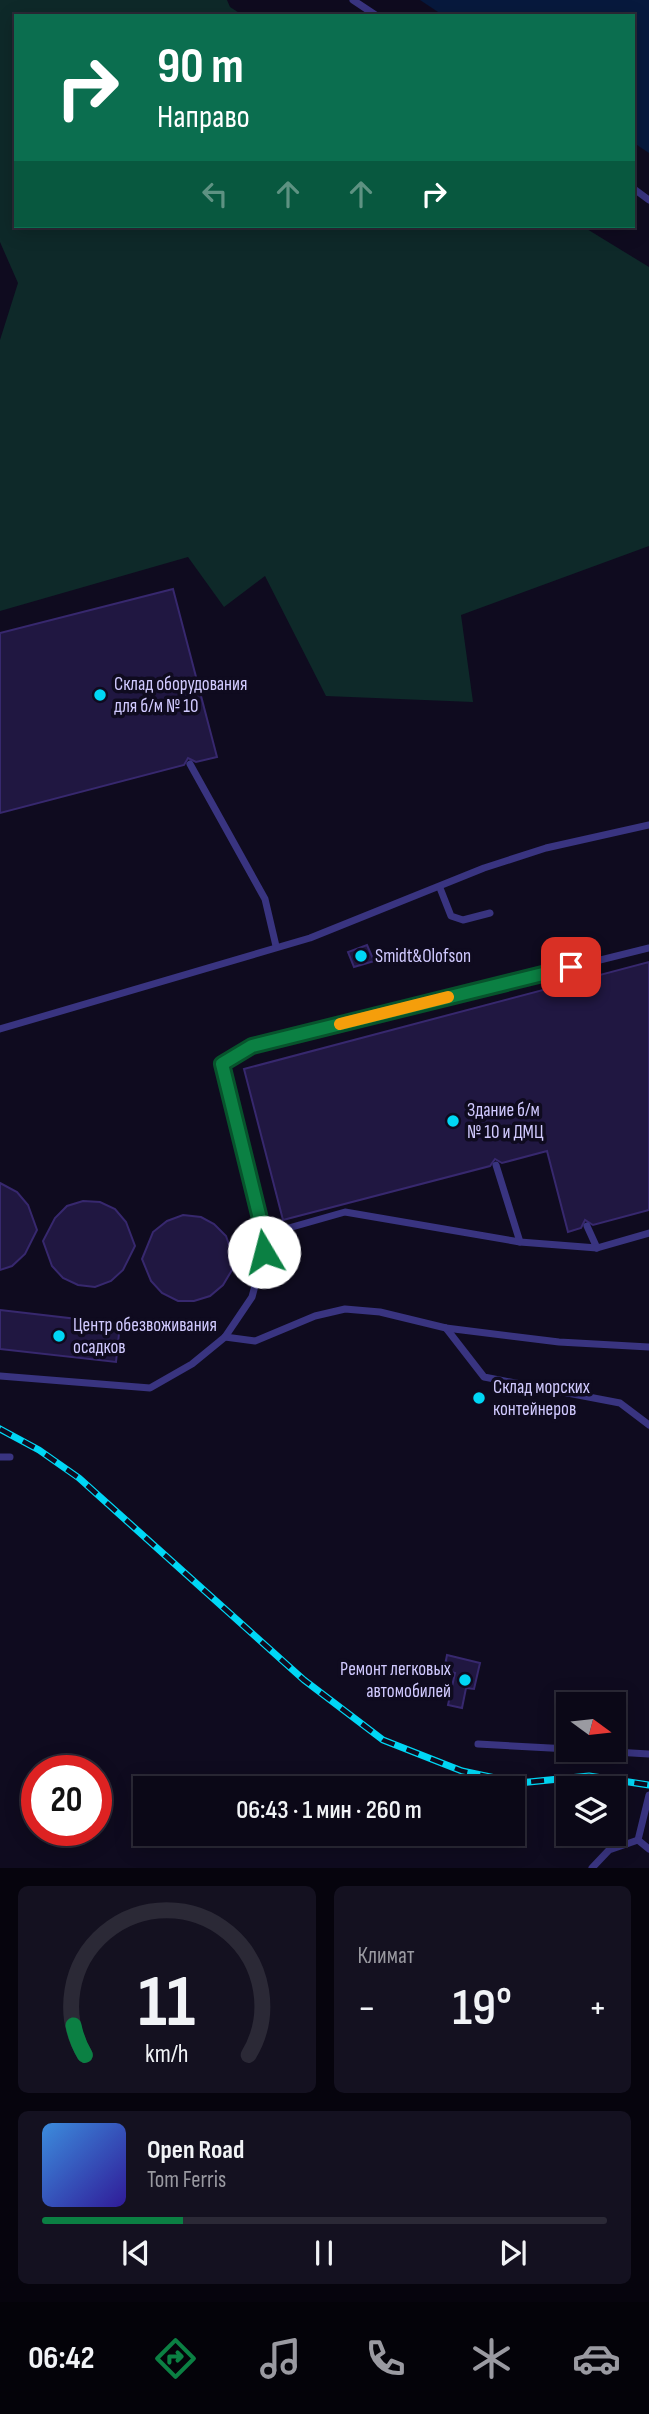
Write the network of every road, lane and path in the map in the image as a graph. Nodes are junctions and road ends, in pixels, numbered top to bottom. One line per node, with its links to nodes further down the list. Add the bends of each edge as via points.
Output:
1 (353, 0): 2 (lane)
2 (374, 14)
3 (190, 764): 7 (lane, via 265,899)
4 (649, 825): 5 (lane, via 546,849 484,868)
5 (440, 888): 6 (lane, via 452,916 463,920); 7 (lane, via 310,938)
6 (490, 913)
7 (276, 946): 9 (lane)
8 (649, 948): 13 (lane, via 252,1046 222,1064)
9 (0, 1029)
10 (496, 1165): 14 (lane)
11 (587, 1227): 15 (lane)
12 (649, 1233): 15 (lane)
13 (264, 1235): 14 (lane, via 345,1212); 17 (lane, via 252,1297)
14 (520, 1242): 15 (lane)
15 (597, 1248)
16 (446, 1328): 17 (lane, via 345,1308 255,1341); 18 (lane); 20 (lane, via 484,1377 620,1403)
17 (225, 1337): 19 (lane, via 192,1364 150,1388)
18 (649, 1347)
19 (0, 1377)
20 (649, 1425)
21 (0, 1457): 22 (lane)
22 (10, 1457)
23 (478, 1744): 24 (lane)
24 (556, 1748)
25 (626, 1753): 26 (lane)
26 (649, 1754)
27 (649, 1795): 28 (lane)
28 (638, 1840): 29 (lane); 30 (lane, via 609,1850)
29 (649, 1849)
30 (592, 1868)

